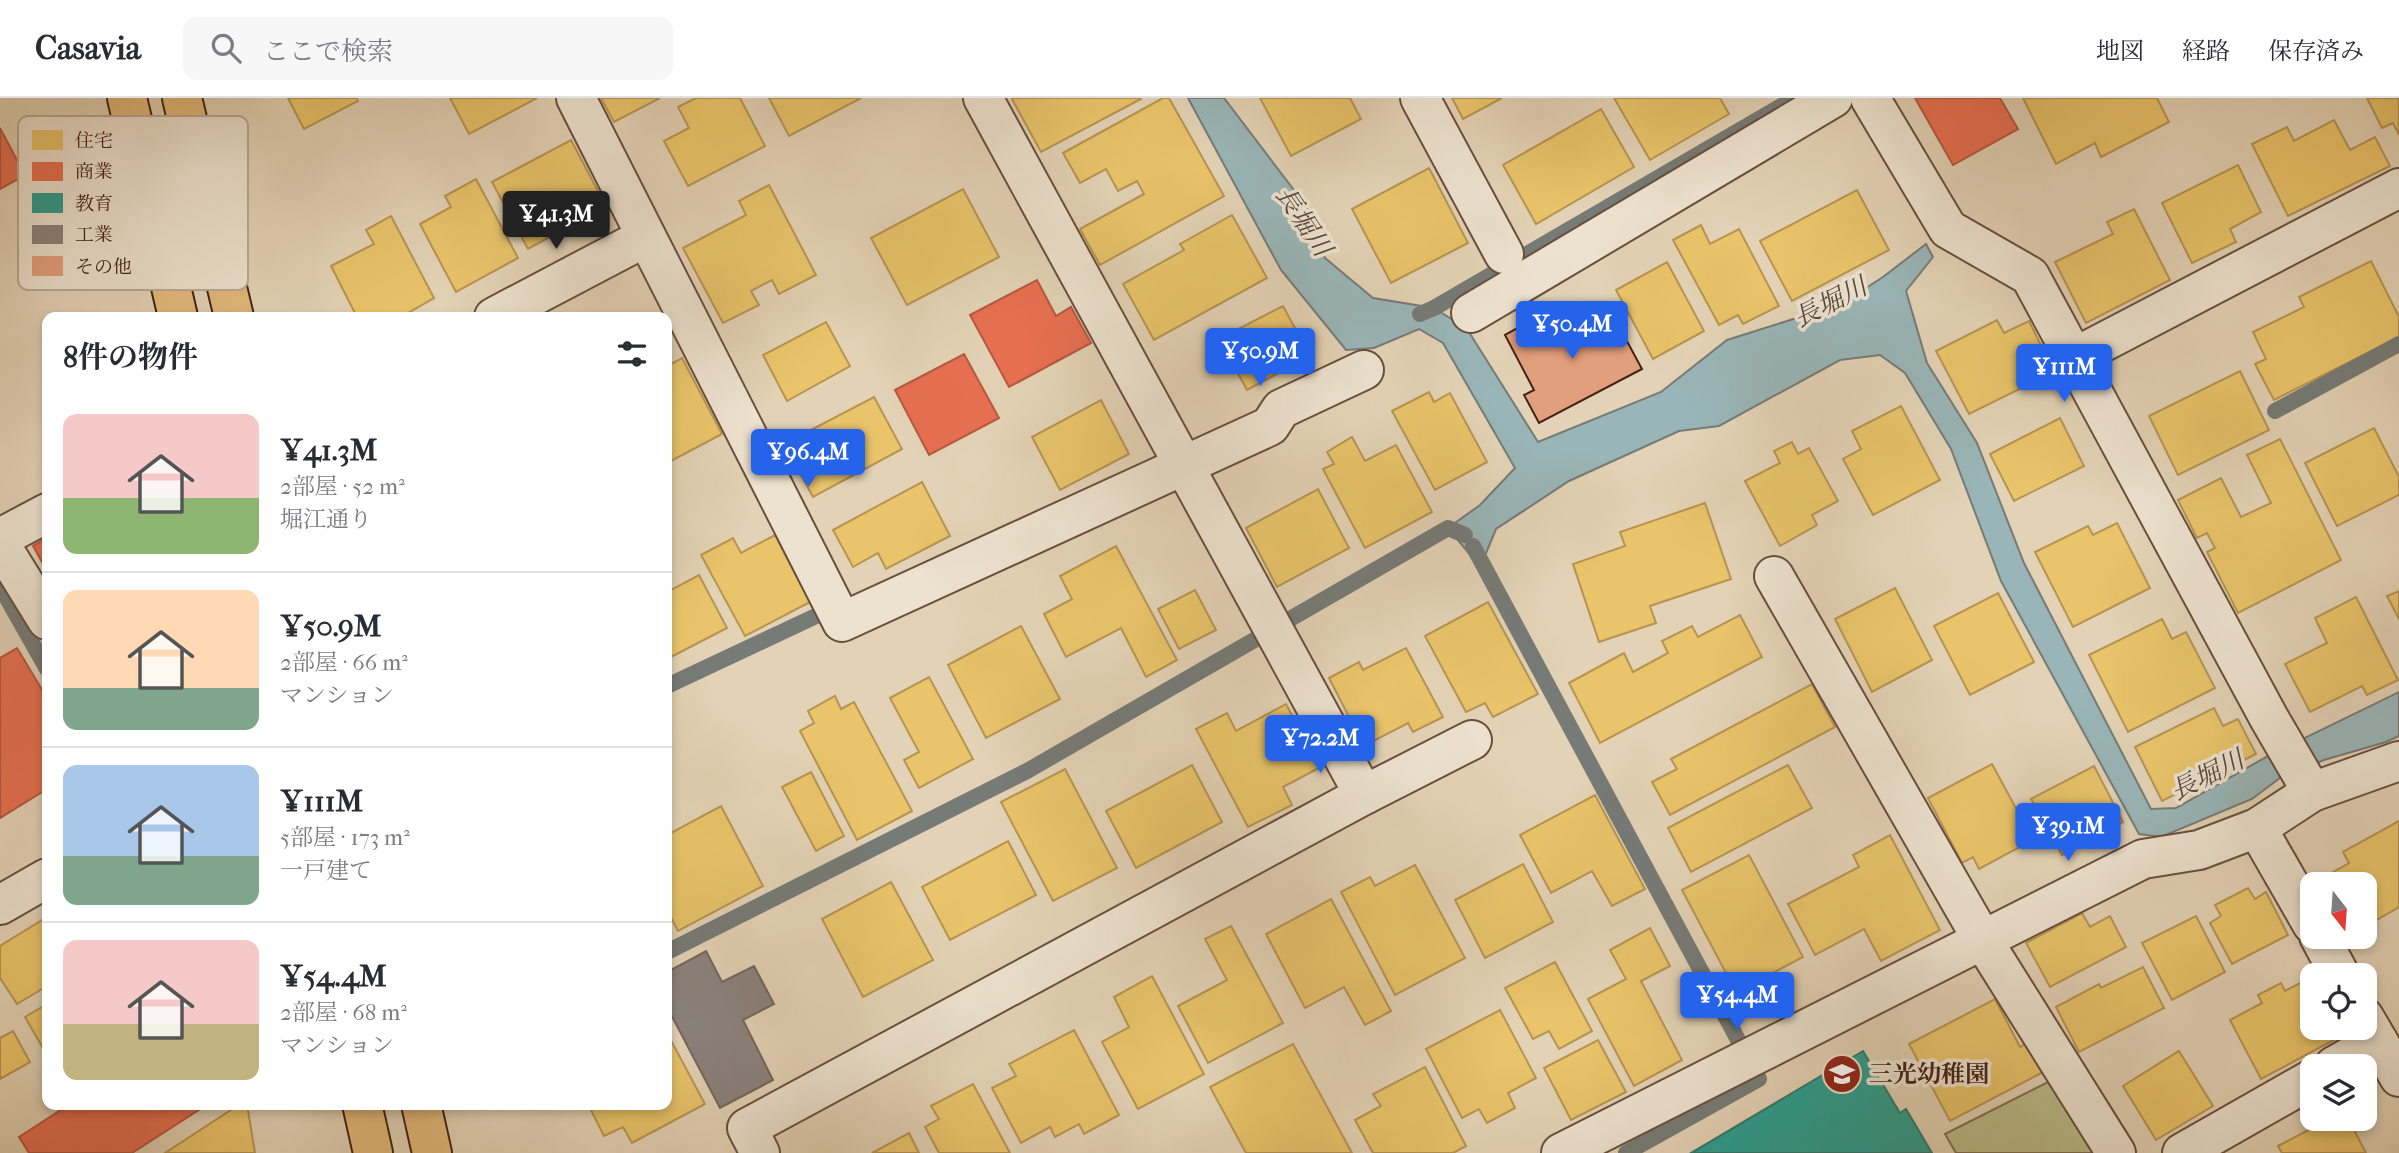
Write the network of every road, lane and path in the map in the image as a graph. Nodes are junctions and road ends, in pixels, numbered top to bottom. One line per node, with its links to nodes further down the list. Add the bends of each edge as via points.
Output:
1 (127, 98): 8 (highway)
2 (182, 98): 9 (highway)
3 (576, 98): 11 (street)
4 (983, 98): 21 (street)
5 (1420, 98): 12 (street)
6 (1833, 98): 18 (street)
7 (1870, 98): 19 (street, via 1948,229 2030,276)
8 (131, 116)
9 (186, 116)
10 (2399, 188): 19 (street)
11 (646, 237): 17 (street); 21 (street, via 842,622)
12 (1504, 254)
13 (172, 290): 15 (highway)
14 (228, 290): 16 (highway)
15 (177, 312)
16 (233, 312)
17 (504, 312)
18 (1471, 313)
19 (2073, 358): 29 (street)
20 (1364, 370): 21 (street, via 1281,409 1270,426)
21 (1185, 465): 30 (street)
22 (42, 516): 23 (street)
23 (0, 538)
24 (0, 544): 26 (street)
25 (1774, 576): 35 (street)
26 (42, 612)
27 (1472, 740): 30 (street)
28 (2399, 761): 29 (street)
29 (2312, 792): 31 (street)
30 (1364, 795): 45 (street, via 747,1128)
31 (2257, 828): 33 (street); 35 (street, via 2199,850 2143,859)
32 (42, 881): 34 (street)
33 (2300, 903)
34 (0, 905)
35 (1982, 939): 46 (street); 47 (street)
36 (2377, 1039): 39 (street)
37 (2360, 1040): 38 (street)
38 (2346, 1054)
39 (2399, 1077)
40 (2300, 1086): 48 (street)
41 (363, 1110): 43 (highway)
42 (422, 1110): 44 (highway)
43 (373, 1153)
44 (432, 1153)
45 (760, 1153)
46 (1561, 1153)
47 (2116, 1153)
48 (2182, 1153)

